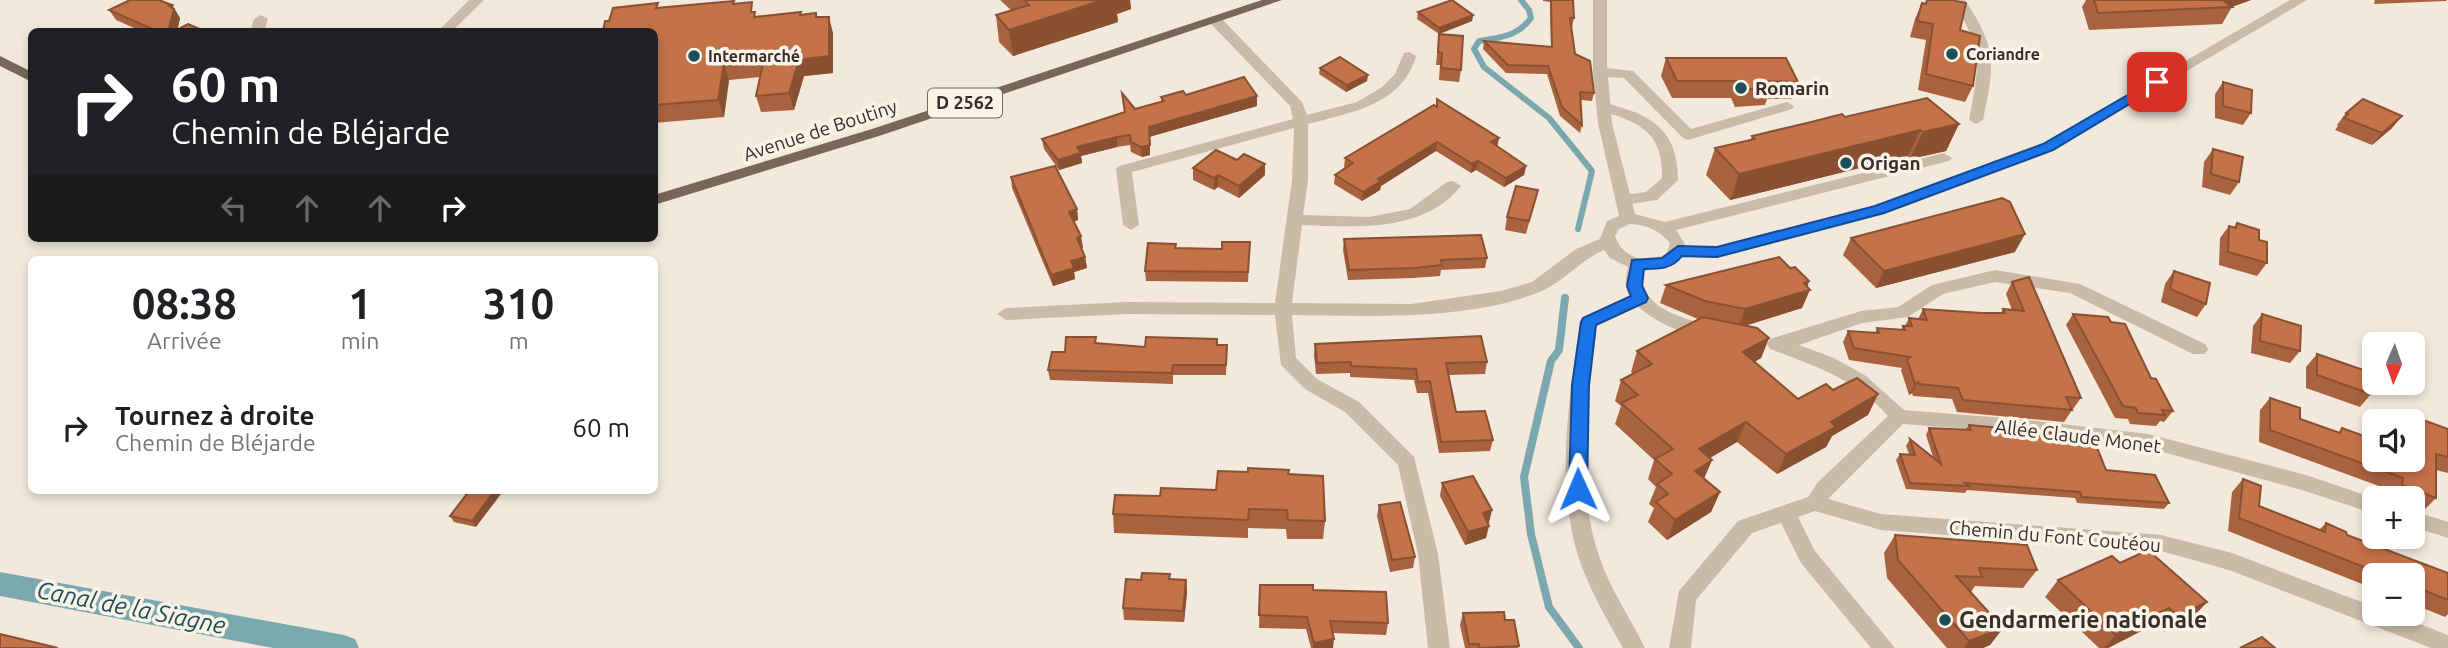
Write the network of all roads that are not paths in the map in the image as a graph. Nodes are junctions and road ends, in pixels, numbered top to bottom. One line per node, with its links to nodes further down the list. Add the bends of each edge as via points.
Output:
1 (477, 0): 7 (street)
2 (1275, 0): 6 (main road, Avenue de Boutiny / D 2562)
3 (1600, 0): 10 (street)
4 (1958, 0): 14 (street, via 1983,40 1987,72)
5 (2300, 0): 25 (street, via 2048,147 1879,210 1717,252)
6 (1215, 20): 15 (street, via 1297,105); 18 (main road, Avenue de Boutiny / D 2562)
7 (447, 28)
8 (1409, 56): 15 (street, via 1405,75 1389,91 1362,105)
9 (0, 60): 11 (main road)
10 (1600, 72): 12 (street, via 1628,74 1688,135); 13 (street)
11 (28, 76)
12 (1787, 106)
13 (1604, 107): 19 (street); 19 (street, via 1644,119 1663,140 1672,160 1670,180 1651,196)
14 (1976, 120)
15 (1300, 122): 21 (street); 22 (street, via 1124,169)
16 (1944, 158): 23 (street)
17 (1453, 186): 21 (street, via 1415,213 1369,222)
18 (658, 200)
19 (1623, 200): 20 (street)
20 (1628, 219): 23 (street); 24 (street, via 1613,225)
21 (1296, 220): 28 (street)
22 (1131, 225)
23 (1665, 227): 25 (street, via 1678,243)
24 (1608, 242): 26 (street, via 1618,255); 28 (street, via 1582,253 1538,286 1502,298 1411,310)
25 (1678, 251): 26 (street, via 1671,261)
26 (1637, 264): 27 (street, via 1634,286)
27 (1640, 298): 30 (street, via 1684,327); 40 (street, via 1589,322 1580,385 1577,470 1581,527 1605,598)
28 (1283, 307): 29 (street); 39 (street, via 1287,360 1311,384 1352,407 1407,462 1428,554)
29 (1006, 314)
30 (1724, 334)
31 (2199, 349): 32 (street, via 2074,288 1995,276 1938,289 1902,313 1861,317 1771,343 1858,379 1885,399)
32 (1899, 417): 33 (street, Allée Claude Monet, via 2148,441); 34 (street)
33 (2362, 502)
34 (1815, 503): 35 (street); 38 (street, Chemin du Font Coutéou, via 1881,522 2161,543 2232,562)
35 (1787, 514): 41 (street, via 1745,527 1686,597); 42 (street, via 1808,557)
36 (2425, 523): 37 (street)
37 (2448, 530)
38 (2448, 645)
39 (1439, 648)
40 (1634, 648)
41 (1680, 648)
42 (1884, 648)

